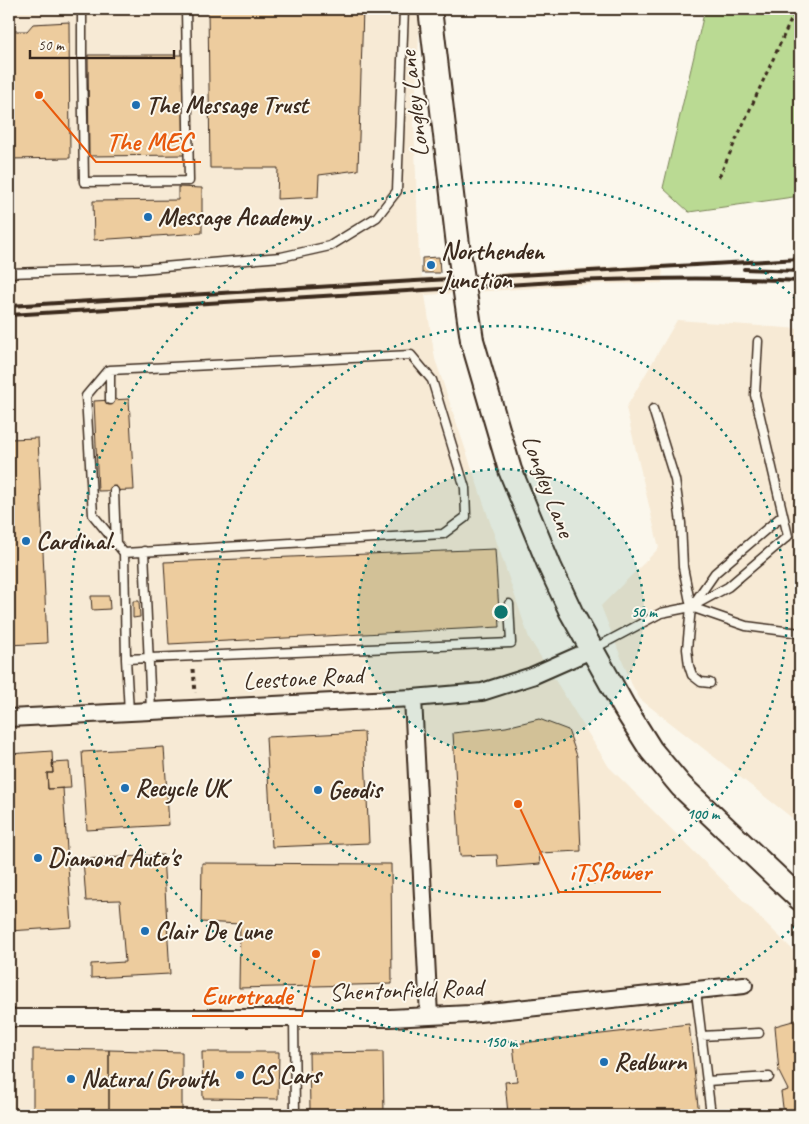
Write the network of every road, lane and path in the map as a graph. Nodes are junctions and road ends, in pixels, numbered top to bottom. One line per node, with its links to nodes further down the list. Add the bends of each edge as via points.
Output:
1 (82, 9): 2 (lane, via 84,182 189,181)
2 (186, 9)
3 (404, 9): 7 (lane, via 397,191 377,217 330,246 281,257 140,269)
4 (430, 9): 20 (main road, Longley Lane, bridge, via 472,340 510,470 550,567)
5 (796, 9): 6 (path)
6 (720, 177)
7 (9, 273)
8 (758, 341): 13 (lane, via 756,395)
9 (110, 370): 10 (lane); 14 (lane, via 86,396 93,515); 15 (lane, via 411,355 432,380 465,488 466,517 443,534)
10 (110, 400)
11 (653, 409): 18 (lane, via 675,480)
12 (114, 490): 14 (lane)
13 (783, 515): 18 (lane, via 715,573); 18 (lane, via 788,536 728,587)
14 (116, 544): 16 (lane)
15 (144, 551): 16 (lane); 22 (lane)
16 (124, 553): 23 (lane)
17 (509, 604): 21 (lane, via 511,643)
18 (691, 607): 19 (lane, via 746,626); 20 (lane, via 661,613); 24 (lane, via 687,649 689,666 692,675 701,682)
19 (800, 633)
20 (591, 650): 25 (street, Leestone Road, via 532,676 482,692); 30 (main road, Longley Lane, via 651,750 675,779)
21 (193, 656): 22 (lane); 26 (path)
22 (148, 658): 23 (lane); 27 (lane)
23 (126, 659): 28 (lane)
24 (710, 683)
25 (413, 698): 26 (street, Leestone Road); 33 (street)
26 (195, 708): 27 (street, Leestone Road)
27 (151, 711): 28 (street, Leestone Road)
28 (129, 712): 29 (street, Leestone Road)
29 (9, 718)
30 (800, 899)
31 (744, 986): 32 (street, Shentonfield Road)
32 (696, 991): 33 (street, Shentonfield Road); 37 (lane)
33 (429, 1016): 35 (street, Shentonfield Road)
34 (9, 1018): 35 (street, Shentonfield Road)
35 (294, 1019): 40 (lane)
36 (759, 1033): 37 (lane)
37 (701, 1036): 39 (lane)
38 (769, 1077): 39 (lane)
39 (706, 1081): 41 (lane)
40 (295, 1115)
41 (711, 1115)

